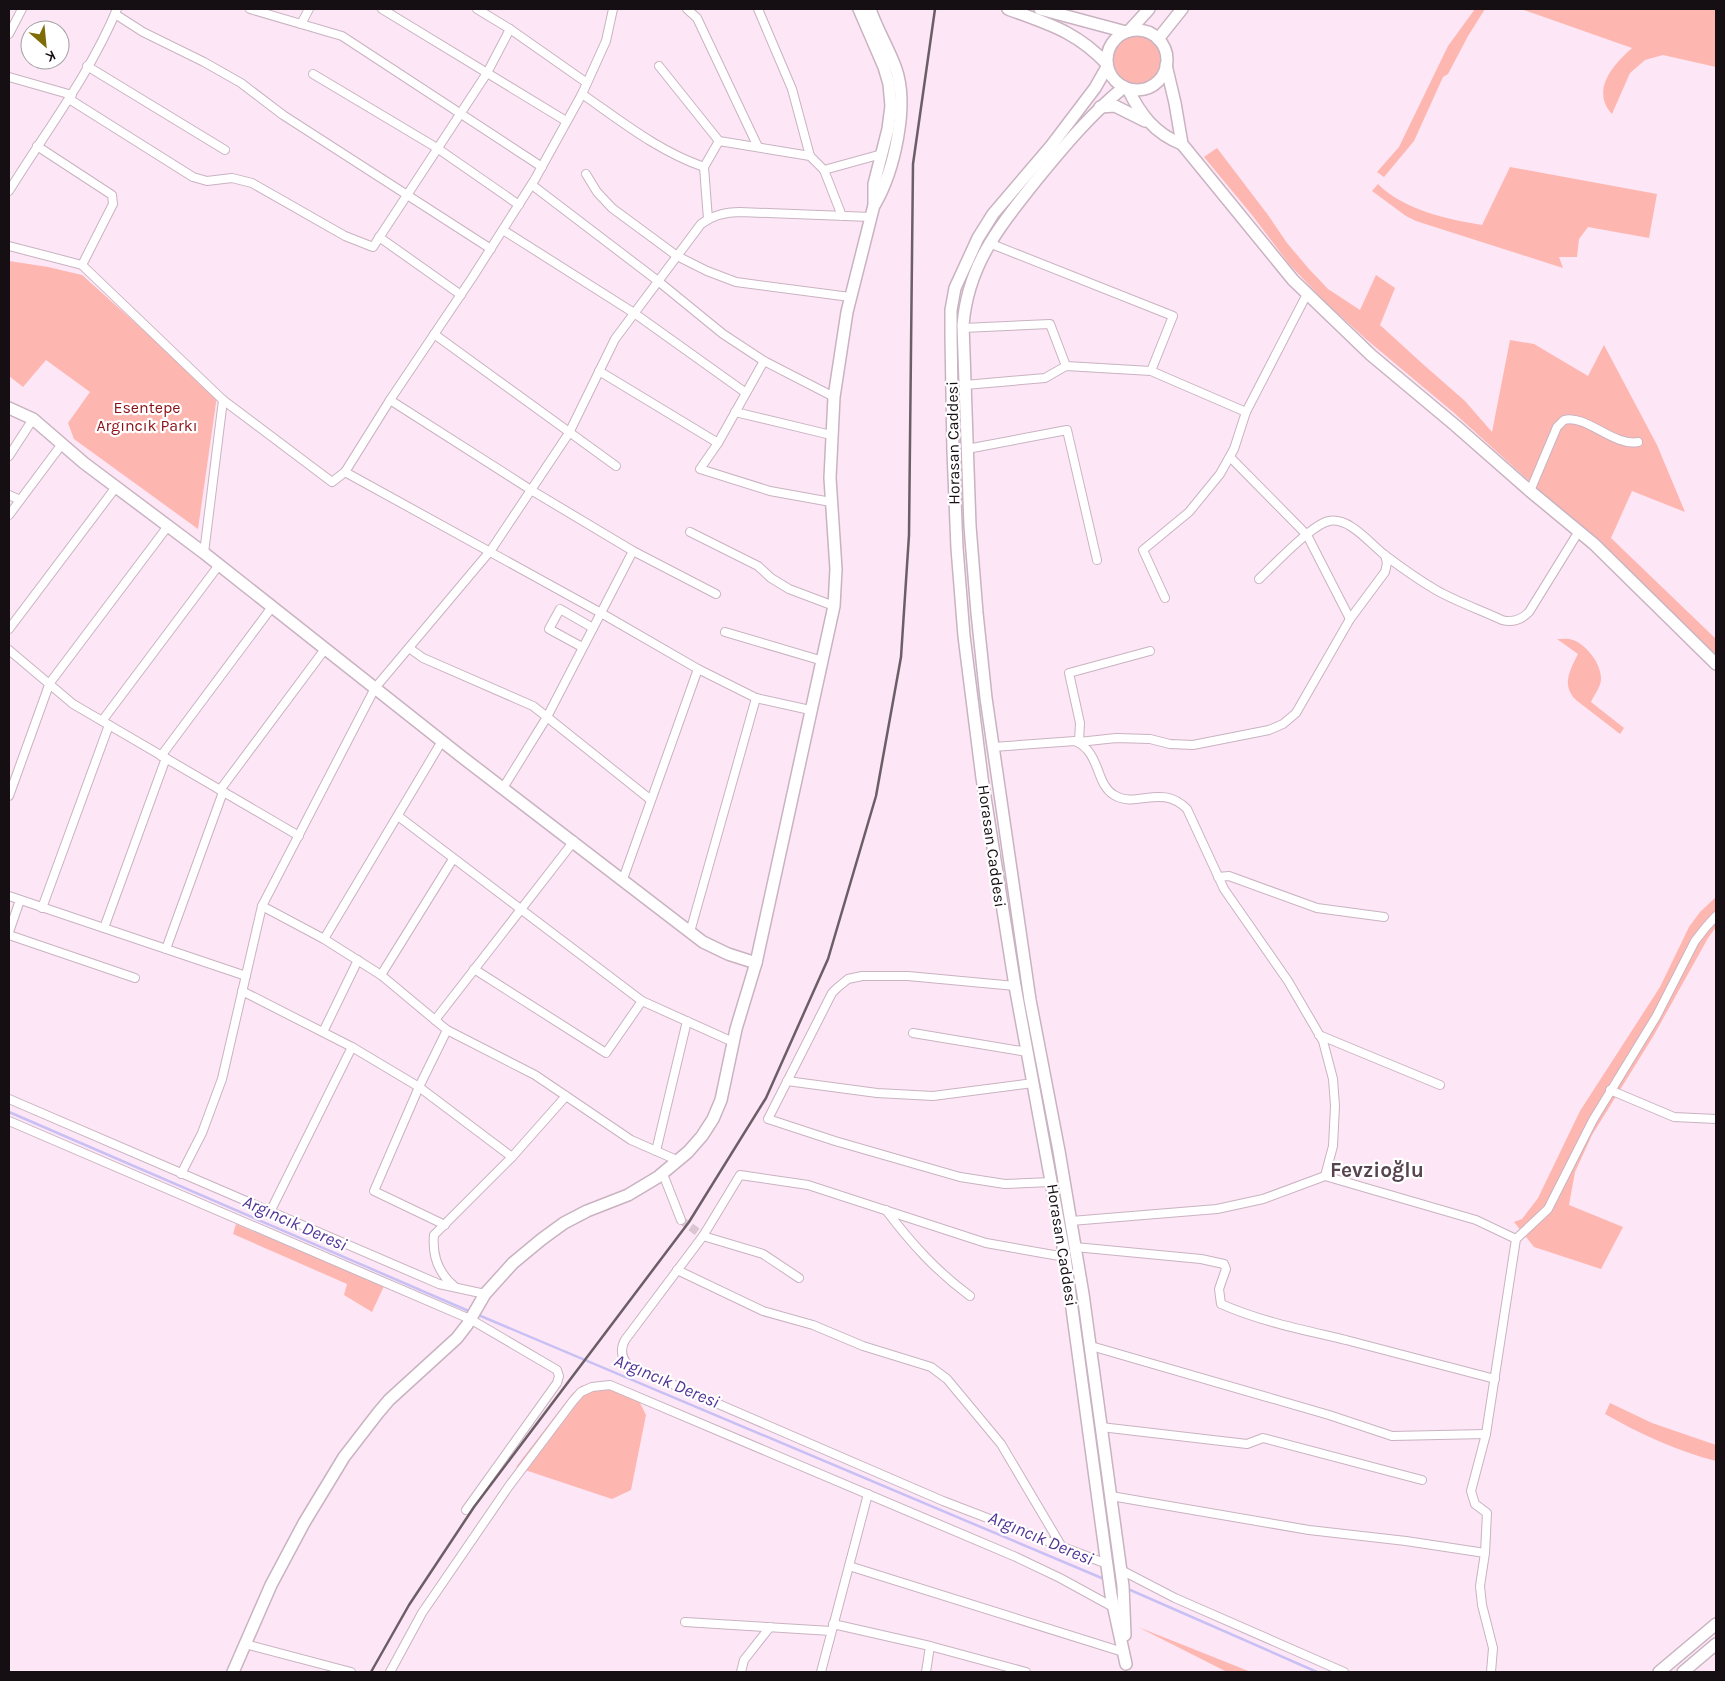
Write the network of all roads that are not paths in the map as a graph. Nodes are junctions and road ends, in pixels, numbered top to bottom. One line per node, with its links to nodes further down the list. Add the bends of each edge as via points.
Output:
1 (22, 9): 20 (street)
2 (250, 9): 17 (street)
3 (309, 9): 17 (street)
4 (382, 9): 26 (street)
5 (477, 9): 18 (street)
6 (604, 9): 16 (street)
7 (687, 9): 40 (street, via 697,18)
8 (758, 9): 44 (street, via 792,89)
9 (859, 9): 43 (street, via 890,90 890,114)
10 (870, 9): 53 (street, via 896,69 902,100 899,131 884,189)
11 (1008, 9): 25 (street, via 1072,34)
12 (1040, 9): 19 (street)
13 (1149, 9): 19 (street)
14 (1182, 9): 21 (street)
15 (116, 11): 23 (street); 51 (street, via 142,32 235,80 283,115)
16 (613, 11): 29 (street, via 606,41)
17 (300, 24): 34 (street, via 342,36)
18 (510, 29): 26 (street); 29 (street)
19 (1128, 32): 21 (street, via 1145,31); 25 (street, via 1112,43)
20 (9, 34)
21 (1158, 39): 22 (street, via 1166,53)
22 (1166, 65): 30 (street, via 1152,86 1141,90); 38 (street)
23 (87, 66): 32 (street); 42 (street)
24 (659, 66): 37 (street)
25 (1107, 66): 30 (street, via 1113,78); 167 (street, Horasan Caddesi, via 1095,88 986,226 958,282 951,310 953,461 960,597 986,812)
26 (487, 72): 34 (street); 35 (street)
27 (313, 74): 41 (street)
28 (9, 77): 32 (street)
29 (586, 83): 31 (street)
30 (1126, 88): 33 (street, Horasan Caddesi); 36 (street)
31 (582, 94): 35 (street); 46 (street, via 659,147)
32 (70, 97): 39 (street); 58 (street, via 193,177 243,180 345,236 373,247)
33 (1100, 106): 36 (street, via 1115,106); 59 (street, Horasan Caddesi, via 1018,202)
34 (460, 113): 41 (street); 45 (street)
35 (566, 122): 45 (street)
36 (1148, 123): 38 (street, via 1160,134)
37 (719, 141): 40 (street); 46 (street)
38 (1182, 144): 65 (street)
39 (37, 146): 50 (street); 63 (street, via 112,195 113,204)
40 (758, 147): 44 (street)
41 (437, 148): 51 (street); 52 (street)
42 (225, 150)
43 (882, 154): 47 (street); 53 (street, via 874,184)
44 (810, 156): 47 (street)
45 (542, 167): 49 (street)
46 (704, 168): 56 (street)
47 (824, 170): 54 (street)
48 (586, 174): 62 (street, via 612,208)
49 (532, 185): 52 (street); 64 (street)
50 (9, 191)
51 (408, 194): 58 (street); 61 (street)
52 (518, 205): 57 (street)
53 (874, 205): 55 (street)
54 (842, 216): 55 (street); 56 (street, via 732,212)
55 (871, 217): 67 (street)
56 (708, 219): 62 (street)
57 (503, 230): 61 (street); 68 (street)
58 (379, 237): 66 (street)
59 (989, 243): 69 (street, Horasan Caddesi, via 969,288); 74 (street, via 1173,316)
60 (9, 246): 63 (street)
61 (491, 249): 66 (street)
62 (677, 256): 64 (street); 67 (street, via 736,282)
63 (82, 265): 78 (street)
64 (658, 282): 68 (street); 71 (street, via 723,334)
65 (1307, 294): 82 (street); 96 (street, via 1371,355)
66 (461, 295): 70 (street)
67 (850, 297): 77 (street)
68 (634, 313): 73 (street, via 615,339); 76 (street)
69 (964, 328): 72 (street, via 1050,324); 75 (street, Horasan Caddesi)
70 (434, 334): 79 (street); 84 (street)
71 (764, 361): 76 (street); 77 (street)
72 (1066, 366): 74 (street); 75 (street, via 1045,378)
73 (599, 371): 84 (street); 88 (street)
74 (1151, 371): 82 (street)
75 (965, 384): 89 (street, Horasan Caddesi)
76 (746, 393): 81 (street)
77 (834, 396): 85 (street)
78 (223, 400): 93 (street, via 332,482); 107 (street)
79 (390, 400): 93 (street); 95 (street)
80 (9, 408): 83 (street)
81 (735, 412): 85 (street); 88 (street)
82 (1246, 412): 91 (street)
83 (33, 419): 87 (street); 90 (street)
84 (569, 433): 92 (street); 95 (street)
85 (831, 436): 99 (street)
86 (1638, 442): 96 (street, via 1623,442 1575,419 1564,420 1557,427)
87 (62, 444): 94 (street); 98 (street)
88 (718, 444): 99 (street, via 700,469 770,491)
89 (967, 449): 109 (street, via 1067,430); 137 (street, Horasan Caddesi, via 977,613)
90 (9, 456)
91 (1230, 457): 104 (street); 113 (street, via 1189,512 1144,550)
92 (616, 466)
93 (345, 472): 106 (street)
94 (116, 487): 101 (street); 119 (street)
95 (531, 490): 105 (street); 106 (street)
96 (1530, 491): 102 (street)
97 (9, 495): 98 (street)
98 (20, 500): 100 (street)
99 (831, 502): 114 (street, via 836,569)
100 (9, 515)
101 (168, 526): 107 (street); 129 (street)
102 (1579, 531): 108 (street, via 1529,612 1514,621 1502,620 1437,590); 127 (street)
103 (690, 532): 114 (street, via 758,566 789,589)
104 (1307, 535): 108 (street, via 1325,522 1340,521); 111 (street); 117 (street)
105 (633, 551): 112 (street); 116 (street)
106 (490, 552): 116 (street); 122 (street)
107 (204, 554): 110 (street)
108 (1385, 555): 117 (street, via 1385,572)
109 (1097, 560)
110 (219, 566): 115 (street); 134 (street)
111 (1259, 579)
112 (716, 594)
113 (1165, 598)
114 (834, 606): 126 (street)
115 (272, 607): 123 (street); 138 (street)
116 (601, 613): 118 (street); 128 (street)
117 (1350, 619): 136 (street, via 1296,713 1276,728 1193,745 1116,738)
118 (593, 628): 121 (street); 121 (street, via 560,609 549,629)
119 (9, 629)
120 (725, 632): 126 (street)
121 (582, 647): 133 (street)
122 (409, 648): 130 (street); 133 (street, via 423,658 533,706)
123 (325, 649): 130 (street); 140 (street)
124 (9, 650): 129 (street)
125 (1150, 651): 136 (street, via 1069,673 1080,723)
126 (823, 660): 132 (street)
127 (1716, 664)
128 (698, 669): 131 (street); 142 (street)
129 (49, 684): 134 (street, via 72,704); 141 (street)
130 (375, 688): 135 (street); 144 (street)
131 (756, 698): 132 (street); 157 (street)
132 (810, 710): 162 (street)
133 (546, 717): 139 (street); 142 (street)
134 (106, 723): 138 (street); 152 (street)
135 (442, 741): 139 (street); 143 (street)
136 (1079, 742): 137 (street); 147 (street, via 1091,754 1107,789 1116,796 1125,799 1166,796 1182,804 1190,814)
137 (993, 747): 198 (street, Horasan Caddesi, via 1030,1000)
138 (164, 757): 140 (street); 156 (street)
139 (503, 788): 145 (street)
140 (222, 791): 144 (street); 160 (street)
141 (9, 796)
142 (651, 800): 148 (street)
143 (398, 816): 146 (street); 159 (street)
144 (299, 836): 151 (street)
145 (574, 841): 148 (street); 153 (street)
146 (453, 858): 153 (street); 164 (street)
147 (1218, 878): 155 (street, via 1229,876 1317,908); 175 (street, via 1288,981)
148 (623, 879): 157 (street)
149 (9, 896): 150 (street)
150 (20, 900): 152 (street); 158 (street)
151 (262, 906): 159 (street); 165 (street)
152 (42, 908): 156 (street)
153 (520, 910): 163 (street); 169 (street)
154 (1716, 916): 183 (street, via 1695,941 1656,1017)
155 (1384, 917)
156 (104, 928): 160 (street)
157 (690, 932): 162 (street, via 703,942)
158 (9, 933): 166 (street)
159 (324, 938): 161 (street)
160 (166, 949): 165 (street)
161 (358, 960): 164 (street); 173 (street)
162 (756, 963): 176 (street)
163 (474, 969): 169 (street, via 606,1053); 170 (street)
164 (381, 975): 170 (street)
165 (246, 976): 168 (street)
166 (135, 978)
167 (1015, 986): 178 (street, Horasan Caddesi); 179 (street, via 908,976 848,979 832,993)
168 (242, 991): 173 (street); 191 (street, via 216,1097)
169 (642, 1001): 171 (street)
170 (435, 1020): 172 (street)
171 (687, 1021): 176 (street); 188 (street)
172 (447, 1030): 182 (street); 184 (street, via 535,1075)
173 (323, 1032): 177 (street)
174 (913, 1034): 178 (street)
175 (1319, 1035): 181 (street); 193 (street, via 1330,1066 1335,1106 1333,1146)
176 (733, 1042): 190 (street, via 718,1110 702,1136)
177 (352, 1047): 182 (street); 196 (street)
178 (1027, 1052): 180 (street, Horasan Caddesi)
179 (788, 1081): 180 (street, via 877,1093 933,1096); 194 (street, via 768,1119 960,1177 1005,1184)
180 (1033, 1083): 194 (street, Horasan Caddesi)
181 (1440, 1085)
182 (419, 1087): 189 (street); 199 (street, via 374,1191)
183 (1610, 1090): 186 (street, via 1674,1117); 201 (street, via 1548,1209)
184 (566, 1096): 188 (street, via 631,1140); 189 (street)
185 (9, 1099): 191 (street)
186 (1716, 1119)
187 (9, 1121): 209 (street)
188 (656, 1151): 190 (street)
189 (512, 1157): 199 (street)
190 (678, 1161): 192 (street)
191 (181, 1174): 196 (street)
192 (662, 1174): 197 (street); 208 (street, via 628,1195 582,1214 552,1231 513,1263)
193 (1325, 1176): 198 (street, via 1263,1198 1218,1209); 201 (street, via 1472,1219)
194 (1052, 1182): 203 (street, Horasan Caddesi)
195 (886, 1210): 200 (street, via 808,1185 740,1175); 203 (street, via 986,1243); 207 (street, via 912,1244 946,1278)
196 (270, 1212): 206 (street, via 439,1284)
197 (680, 1220)
198 (1071, 1221): 202 (street, Horasan Caddesi)
199 (445, 1224): 206 (street, via 434,1235 435,1256 445,1277)
200 (703, 1236): 204 (street); 205 (street, via 762,1254)
201 (1516, 1239): 211 (street)
202 (1075, 1246): 210 (street, Horasan Caddesi); 211 (street, via 1224,1264 1226,1269 1219,1289 1221,1304 1229,1308 1290,1328)
203 (1065, 1257): 220 (street, Horasan Caddesi)
204 (677, 1270): 218 (street, via 763,1311 813,1325 938,1371 1001,1444); 218 (street, via 623,1344 622,1355 628,1365 943,1502)
205 (799, 1278)
206 (457, 1288): 208 (street)
207 (970, 1296)
208 (482, 1298): 209 (street)
209 (471, 1318): 217 (street, via 552,1366 559,1376); 228 (street, via 457,1338 390,1400 354,1442 287,1554)
210 (1090, 1346): 212 (street, Horasan Caddesi); 213 (street, via 1392,1436)
211 (1495, 1379): 213 (street)
212 (1101, 1428): 214 (street, via 1247,1444 1263,1438); 216 (street, Horasan Caddesi)
213 (1486, 1434): 219 (street, via 1471,1492 1475,1504 1487,1513)
214 (1422, 1480)
215 (868, 1494): 221 (street); 223 (street, via 1038,1567); 235 (street, via 610,1385 592,1386 573,1401 509,1486 422,1613)
216 (1111, 1496): 219 (street, via 1309,1530); 222 (street, Horasan Caddesi)
217 (466, 1510)
218 (1062, 1547): 220 (street)
219 (1484, 1553): 241 (street, via 1480,1595 1493,1648)
220 (1107, 1564): 223 (street, Horasan Caddesi)
221 (849, 1566): 227 (street); 231 (street)
222 (1121, 1570): 232 (street, Horasan Caddesi); 240 (street, via 1175,1598)
223 (1113, 1607): 231 (street, Horasan Caddesi)
224 (685, 1622): 226 (street)
225 (1716, 1624): 242 (street)
226 (770, 1627): 227 (street); 236 (street, via 744,1660)
227 (832, 1628): 230 (street); 237 (street)
228 (245, 1644): 233 (street); 234 (street)
229 (1716, 1644): 243 (street)
230 (930, 1646): 238 (street); 239 (street)
231 (1123, 1652): 232 (street, Horasan Caddesi)
232 (1126, 1668)
233 (233, 1672)
234 (351, 1672)
235 (390, 1672)
236 (741, 1672)
237 (821, 1672)
238 (926, 1672)
239 (1026, 1672)
240 (1344, 1672)
241 (1491, 1672)
242 (1659, 1672)
243 (1683, 1672)

